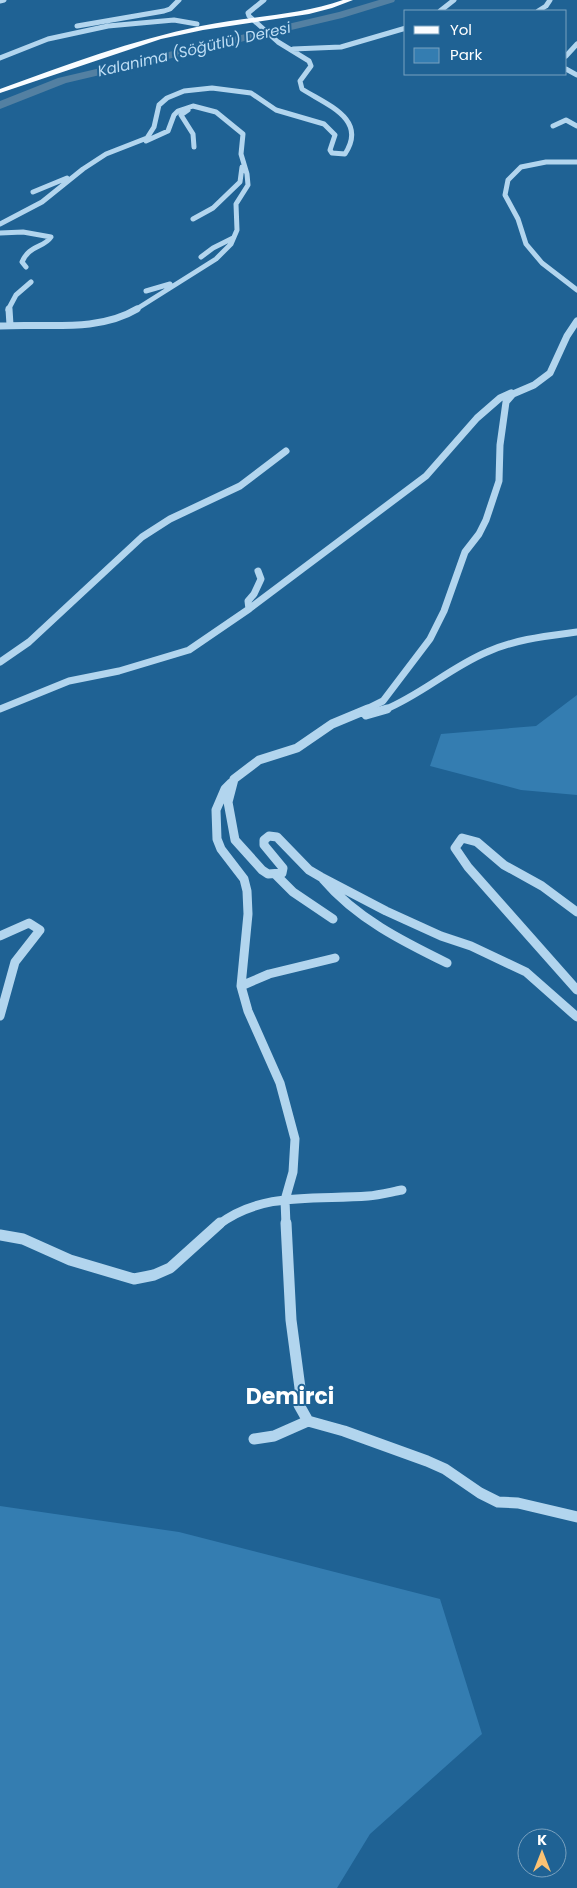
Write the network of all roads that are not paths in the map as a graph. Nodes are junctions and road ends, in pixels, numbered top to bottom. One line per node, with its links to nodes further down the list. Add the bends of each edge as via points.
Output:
1 (4, 0): 8 (street)
2 (179, 0): 14 (street, via 164,11 91,22)
3 (264, 0): 11 (street, via 248,14)
4 (330, 0): 11 (main road)
5 (350, 0): 11 (main road)
6 (454, 0): 9 (street)
7 (550, 0): 10 (street)
8 (0, 2)
9 (441, 10)
10 (540, 10)
11 (253, 20): 12 (main road); 16 (street, via 278,42); 20 (main road, via 182,32)
12 (197, 24): 14 (street, via 174,20 108,26); 19 (main road, via 155,34)
13 (404, 29): 16 (street, via 341,47)
14 (48, 39): 18 (street)
15 (577, 44): 17 (street)
16 (293, 49): 24 (street, via 311,66 300,81 302,89 343,115 352,129 352,139 345,154 332,153 335,135 322,124 276,110 249,92 203,88 173,93 164,100 157,110 151,134)
17 (567, 55)
18 (0, 58)
19 (0, 86)
20 (0, 90)
21 (201, 107): 24 (street, via 178,110 168,131); 25 (street, via 181,114 193,134); 26 (street, via 216,112 243,134)
22 (553, 126): 23 (street, via 566,120)
23 (577, 126)
24 (136, 144): 28 (street, via 108,152)
25 (194, 147)
26 (242, 160): 30 (street, via 240,182 213,208); 33 (street, via 249,183 235,206 238,226)
27 (577, 162): 38 (street, via 546,162 520,167 508,180 506,200 518,219 526,244 542,263)
28 (72, 176): 29 (street); 31 (street, via 31,209)
29 (33, 192)
30 (193, 219)
31 (0, 224)
32 (0, 233): 35 (street, via 23,232 51,237 48,242 28,252 22,262)
33 (235, 236): 34 (street); 37 (street, via 207,267)
34 (202, 257)
35 (26, 267)
36 (31, 282): 41 (street, via 14,296 9,308)
37 (175, 283): 39 (street); 41 (street, via 119,318 88,324)
38 (577, 290)
39 (146, 291)
40 (577, 321): 43 (street, via 550,373 534,386)
41 (10, 325): 42 (street)
42 (0, 326)
43 (517, 392): 46 (street, via 499,400 472,422 426,476); 50 (street, via 506,402 499,481 486,520 465,552 444,612 430,639 383,701)
44 (286, 451): 48 (street, via 240,486 170,519 142,537 29,642)
45 (258, 571): 46 (street, via 261,579 248,601)
46 (249, 609): 49 (street, via 189,650 118,671 69,681)
47 (577, 632): 50 (street, via 533,637 496,647 395,706)
48 (0, 662)
49 (0, 709)
50 (344, 719): 51 (street, via 326,726 297,748 259,760)
51 (234, 779): 52 (street, via 228,802 235,840 262,870); 59 (street, via 225,789 216,810 217,839 244,879 247,890)
52 (275, 874): 53 (street, via 282,873 283,868 264,845 264,840 270,836 277,837 309,870); 55 (street, via 293,892)
53 (321, 877): 58 (street, via 333,891 370,920); 62 (street, via 386,911 526,972)
54 (577, 912): 60 (street, via 542,886 504,865 477,842 462,838 455,848 468,868)
55 (334, 919)
56 (0, 936): 61 (street, via 29,923 40,930 15,962)
57 (335, 958): 59 (street, via 269,974)
58 (447, 963)
59 (241, 986): 64 (street, via 248,1011 280,1083 292,1124 295,1139 293,1172)
60 (577, 990)
61 (0, 1016)
62 (577, 1017)
63 (402, 1190): 64 (street, via 368,1196)
64 (285, 1200): 65 (street, via 250,1206 220,1223 170,1268 134,1279 70,1260 23,1239); 66 (street, via 299,1405)
65 (0, 1235)
66 (308, 1421): 67 (street, via 274,1436); 68 (street, via 427,1461 498,1502 518,1503)
67 (254, 1439)
68 (577, 1516)

